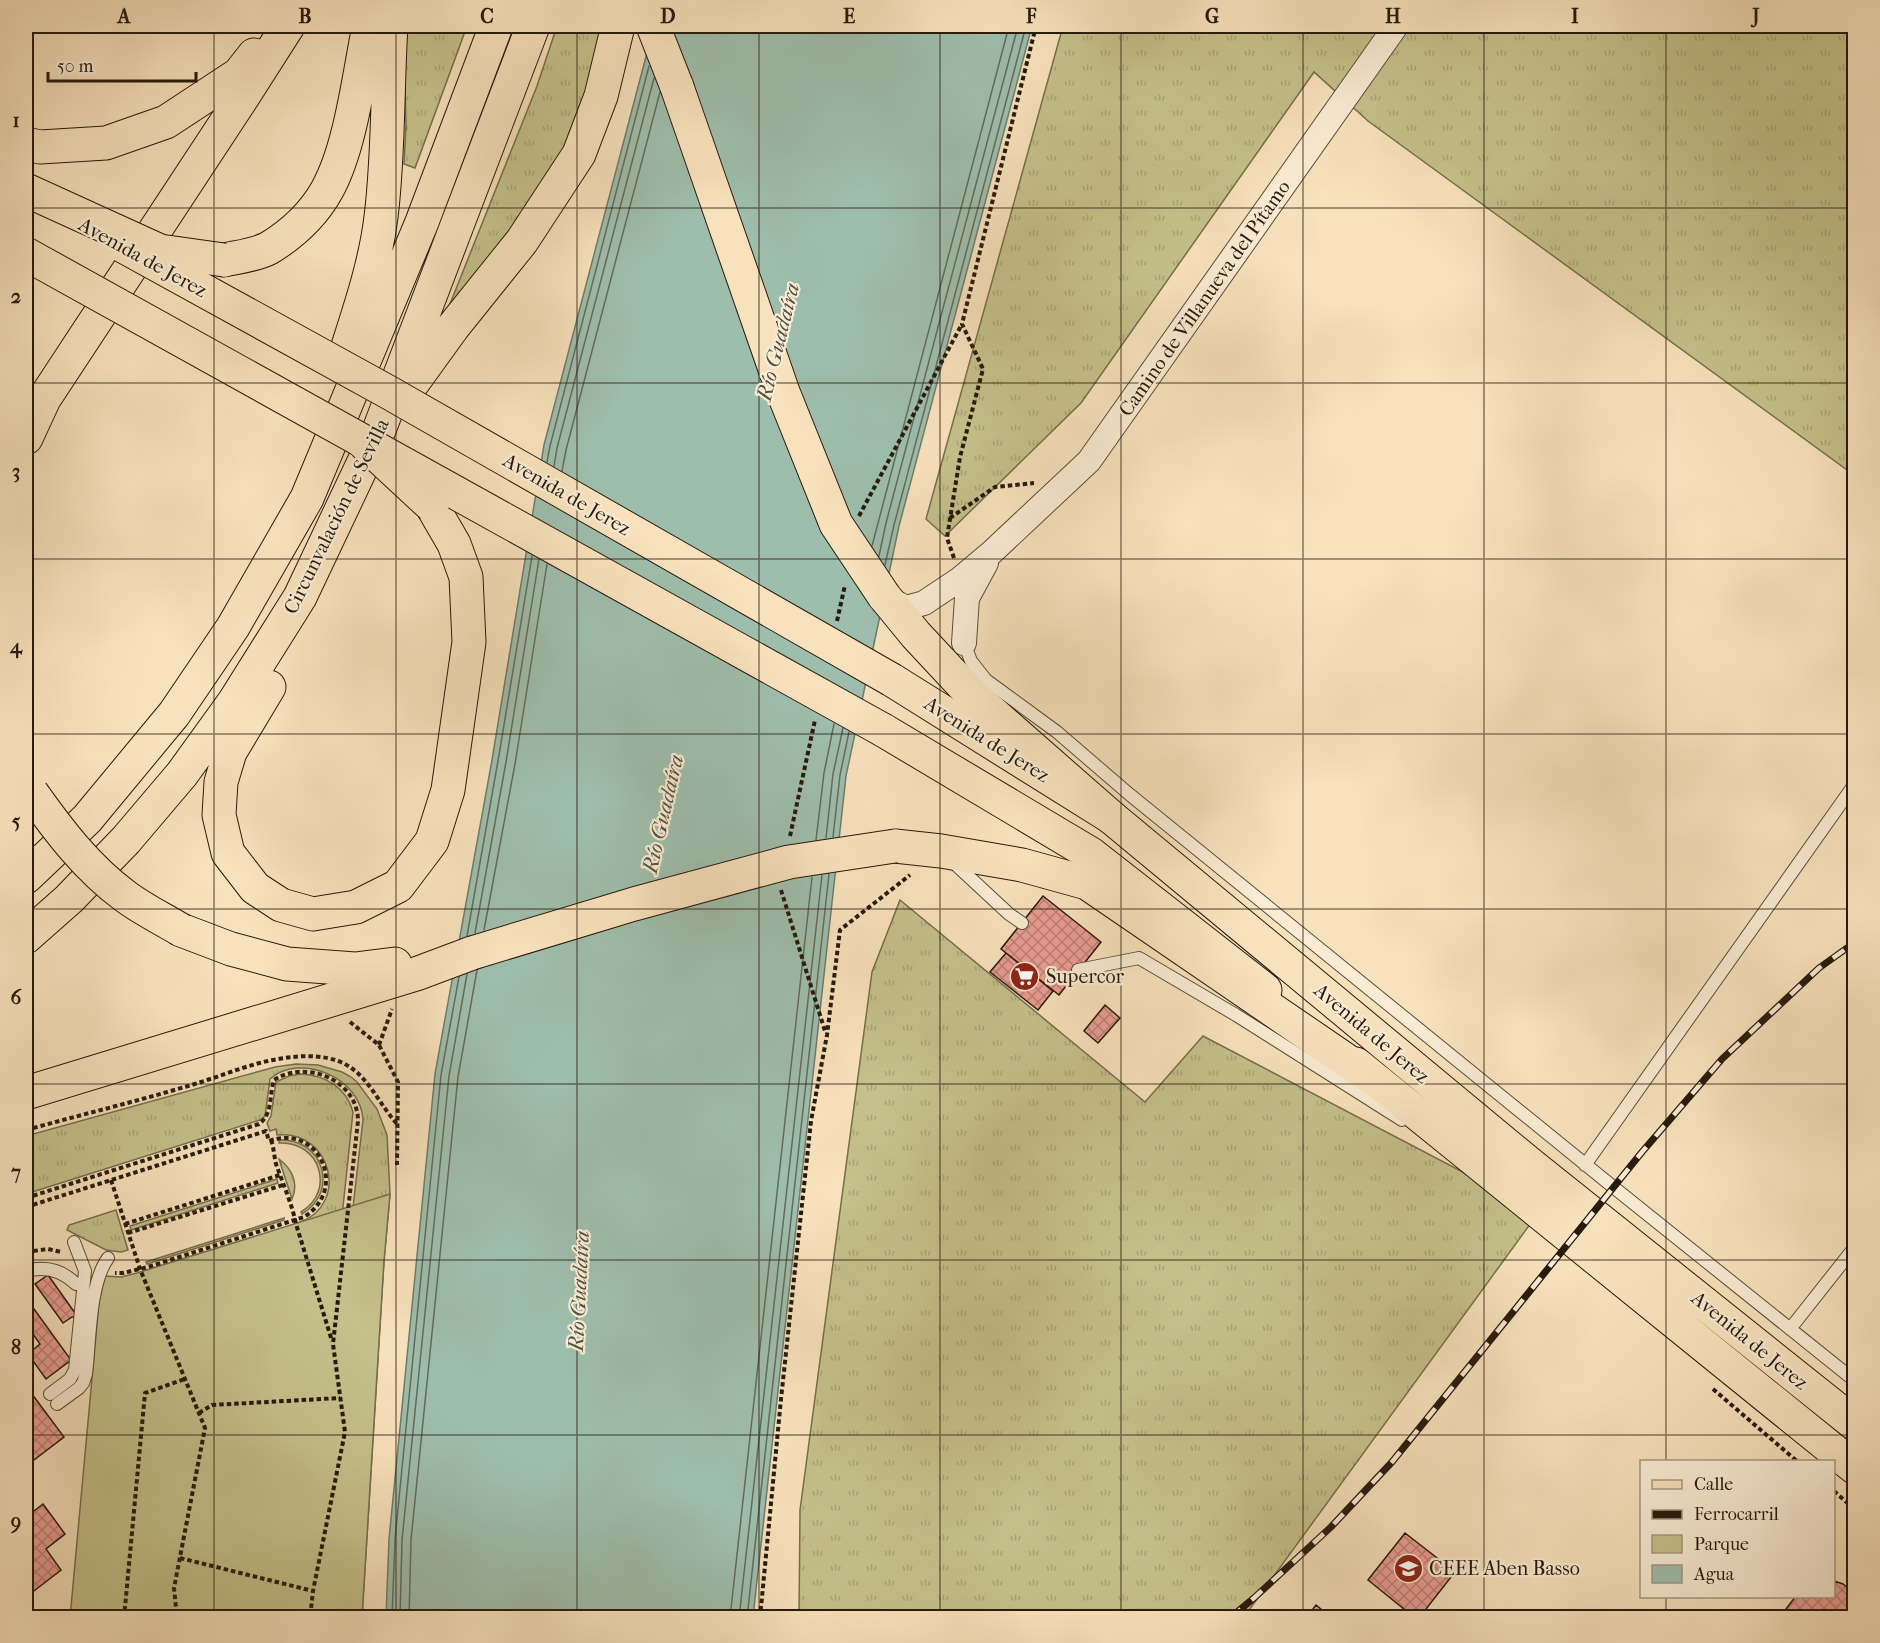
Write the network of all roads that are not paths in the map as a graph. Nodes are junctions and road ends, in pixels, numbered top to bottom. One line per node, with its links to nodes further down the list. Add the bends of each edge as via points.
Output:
1 (276, 26): 12 (main road, via 239,75 166,122 106,143 40,147)
2 (288, 26): 16 (main road, via 44,399)
3 (369, 26): 13 (main road, bridge, via 344,146 327,191 300,226 267,250 224,260 160,251)
4 (391, 26): 20 (main road, via 385,175 369,279 341,369)
5 (496, 26): 20 (main road, Circunvalación de Sevilla, via 422,222 307,498)
6 (533, 26): 15 (main road, Circunvalación de Sevilla)
7 (618, 26): 15 (main road, via 601,96 579,154 522,241)
8 (653, 26): 11 (main road)
9 (665, 26): 11 (main road)
10 (1396, 26): 17 (street, Camino de Villanueva del Pítamo, via 1089,461)
11 (677, 87): 18 (main road, bridge, via 809,458 836,524)
12 (26, 144)
13 (26, 192): 26 (main road, Avenida de Jerez, bridge, via 388,392 892,680)
14 (26, 254): 15 (main road, Avenida de Jerez, bridge)
15 (371, 436): 19 (main road, Circunvalación de Sevilla); 19 (main road, bridge, via 432,506 454,544 466,578 469,642 448,790 432,841 398,886 356,907 313,914 282,905 255,888 228,852 219,815 221,782 230,752 288,654); 33 (main road, Avenida de Jerez, bridge, via 1092,854)
16 (26, 438)
17 (991, 553): 18 (street, Camino de Villanueva del Pítamo, via 924,603 906,608); 22 (street, via 968,598)
18 (884, 596): 21 (main road)
19 (300, 597): 30 (main road, Circunvalación de Sevilla, via 234,702 182,774 126,840)
20 (233, 627): 28 (main road, Circunvalación de Sevilla, via 174,714 87,819)
21 (916, 635): 23 (lane); 26 (main road, via 972,694)
22 (964, 643): 23 (lane, Avenida de Jerez, via 971,661)
23 (986, 680): 35 (lane, Avenida de Jerez, via 1057,732)
24 (1854, 785): 35 (lane)
25 (29, 787): 31 (main road, bridge, via 86,862 126,897 181,930 231,949 287,964 355,969)
26 (1111, 817): 44 (main road, Avenida de Jerez, via 1532,1165)
27 (941, 851): 29 (lane); 31 (main road, bridge, via 895,846 789,862); 33 (main road, via 1022,865 1087,883)
28 (26, 877)
29 (1022, 923)
30 (26, 937)
31 (472, 953): 34 (main road)
32 (1078, 970): 36 (lane, via 1139,958)
33 (1378, 1082): 36 (main road, Avenida de Jerez)
34 (26, 1093)
35 (1585, 1165): 42 (lane, Avenida de Jerez)
36 (1511, 1190): 45 (main road, Avenida de Jerez)
37 (74, 1242): 39 (lane, via 85,1271 75,1370 53,1399 83,1383 94,1301 100,1271)
38 (1854, 1248): 42 (lane)
39 (108, 1258)
40 (26, 1271): 41 (lane, via 59,1271)
41 (76, 1284)
42 (1790, 1329): 43 (lane, Avenida de Jerez)
43 (1854, 1380)
44 (1854, 1423)
45 (1854, 1467)

